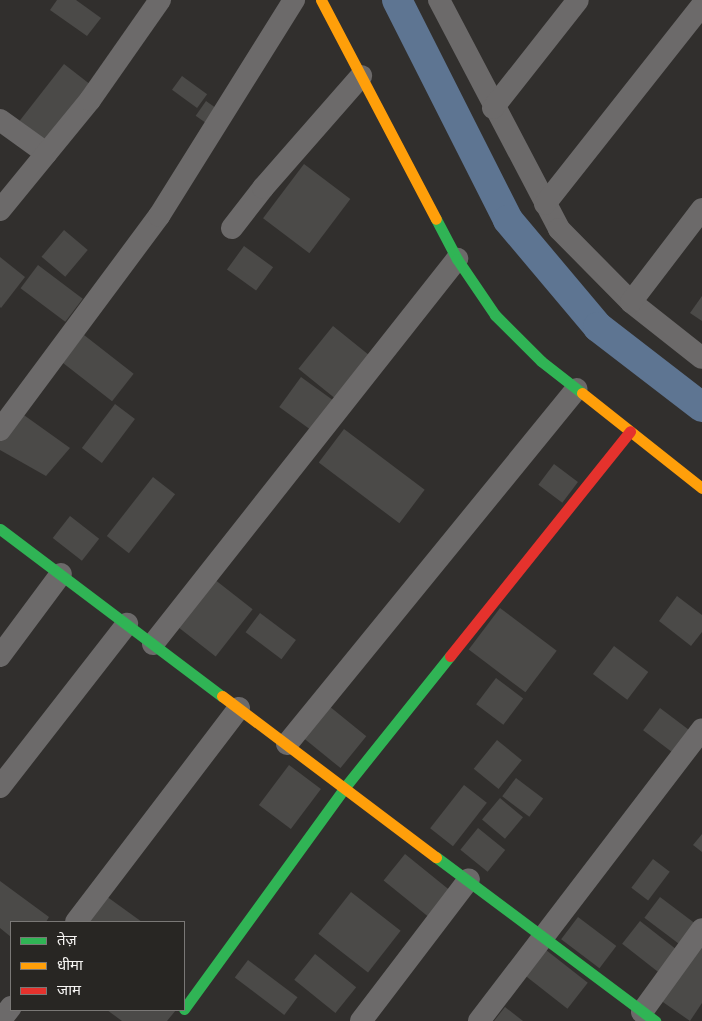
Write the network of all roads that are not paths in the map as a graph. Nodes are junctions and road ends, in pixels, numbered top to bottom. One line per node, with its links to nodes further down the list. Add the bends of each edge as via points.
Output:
1 (160, 0): 10 (street, via 90,100)
2 (294, 0): 19 (street, via 159,216)
3 (439, 0): 8 (street)
4 (578, 0): 8 (street)
5 (322, 1): 7 (street)
6 (702, 5): 11 (street)
7 (361, 76): 14 (street); 15 (street)
8 (493, 108): 11 (street)
9 (0, 120): 10 (street)
10 (46, 153): 13 (street)
11 (545, 204): 16 (street, via 571,243)
12 (702, 209): 16 (street)
13 (0, 210)
14 (232, 228)
15 (457, 260): 18 (street, via 518,341); 25 (street)
16 (631, 302): 17 (street)
17 (702, 358)
18 (577, 389): 20 (street); 29 (street)
19 (0, 430)
20 (630, 431): 21 (street); 30 (street)
21 (702, 488)
22 (0, 529): 23 (street)
23 (61, 574): 24 (street); 26 (street)
24 (127, 624): 25 (street); 31 (street)
25 (153, 644): 27 (street)
26 (0, 656)
27 (239, 708): 29 (street); 33 (street)
28 (702, 729): 35 (street)
29 (288, 744): 30 (street)
30 (345, 787): 32 (street); 37 (street)
31 (0, 788)
32 (469, 879): 35 (street); 40 (street)
33 (77, 921)
34 (702, 929): 38 (street)
35 (544, 937): 38 (street); 41 (street)
36 (10, 1008): 39 (street)
37 (185, 1008)
38 (649, 1016)
39 (0, 1021)
40 (361, 1021)
41 (479, 1021)

